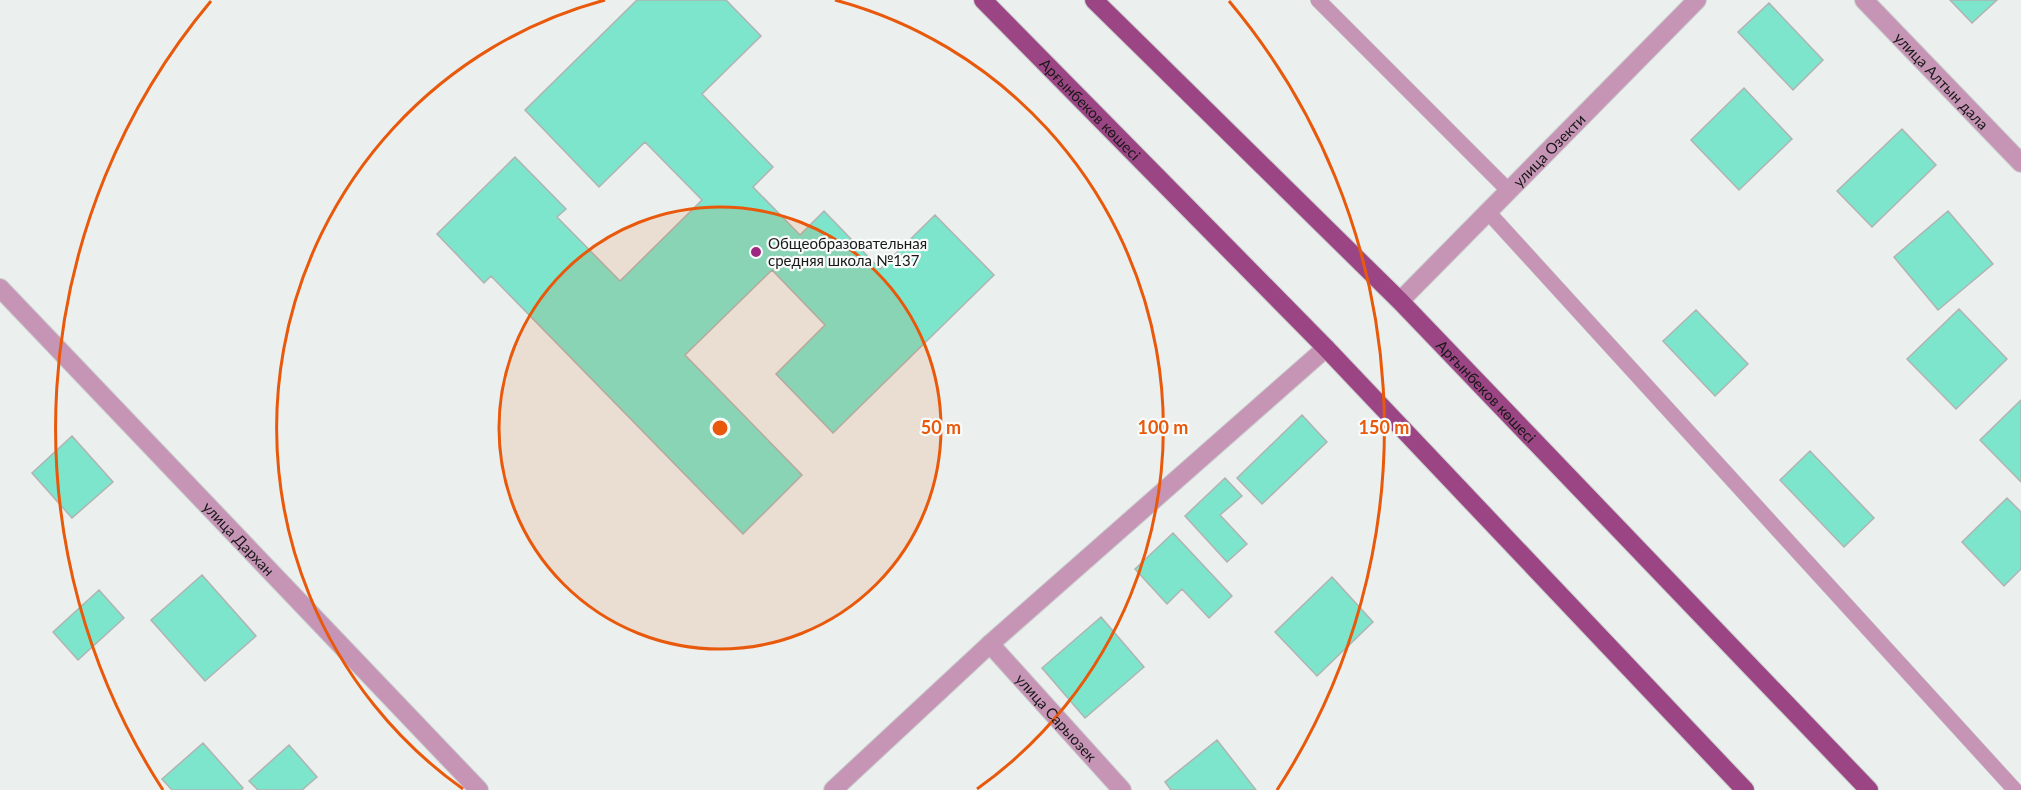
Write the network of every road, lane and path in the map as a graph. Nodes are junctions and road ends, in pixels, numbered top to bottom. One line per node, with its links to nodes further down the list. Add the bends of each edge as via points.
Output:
1 (984, 0): 11 (main road, Арғынбеков көшесі)
2 (1094, 0): 10 (main road, Арғынбеков көшесі)
3 (1318, 0): 7 (lane)
4 (1697, 0): 7 (street, улица Озекти)
5 (1864, 0): 6 (street, улица Алтын дала)
6 (2021, 163)
7 (1509, 190): 8 (street, улица Озекти)
8 (1488, 212): 10 (street, улица Озекти); 18 (lane)
9 (0, 288): 13 (street, улица Дархан)
10 (1400, 301): 17 (main road, Арғынбеков көшесі)
11 (1326, 348): 12 (street); 16 (main road, Арғынбеков көшесі)
12 (990, 644): 14 (street); 15 (street, улица Сарыозек)
13 (479, 790)
14 (832, 790)
15 (1122, 790)
16 (1745, 790)
17 (1869, 790)
18 (2015, 790)

